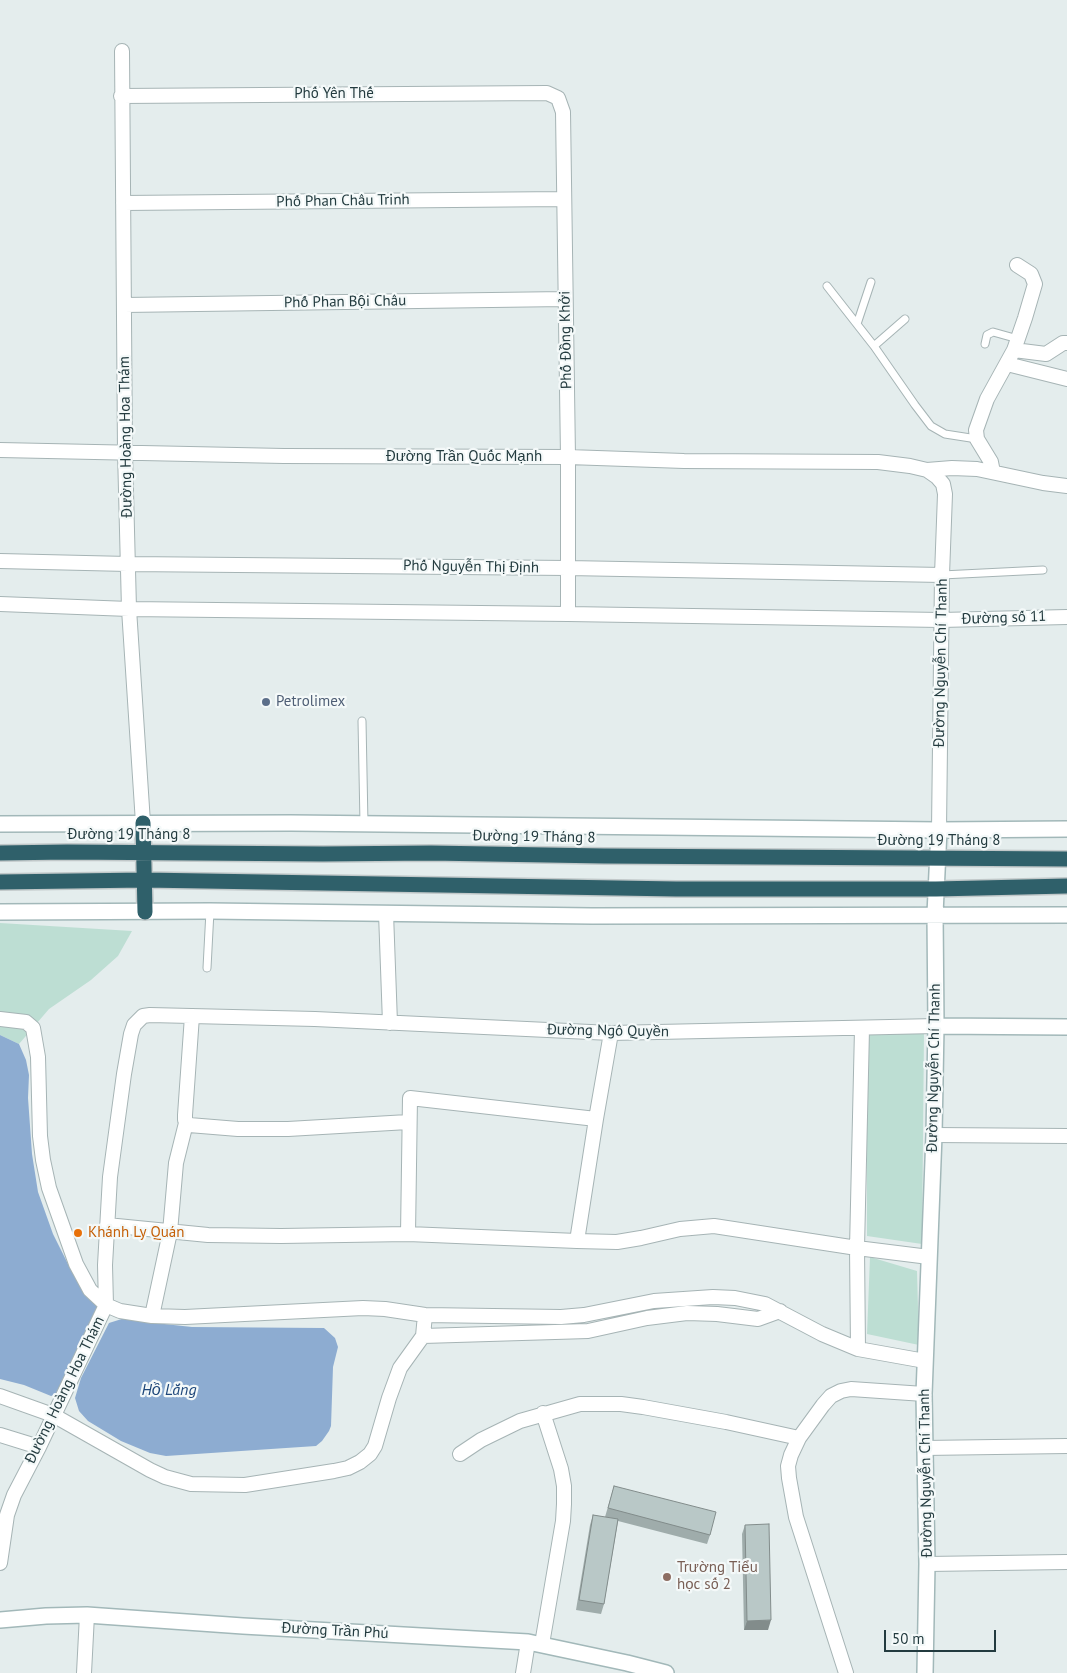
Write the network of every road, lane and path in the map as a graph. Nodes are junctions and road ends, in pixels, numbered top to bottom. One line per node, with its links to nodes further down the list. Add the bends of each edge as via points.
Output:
1 (122, 51): 2 (street, Đường Hoàng Hoa Thám)
2 (121, 96): 3 (street, Phố Yên Thế, via 547,93 558,98); 5 (street, Đường Hoàng Hoa Thám)
3 (562, 112): 4 (street, Phố Đồng Khởi)
4 (564, 199): 5 (street, Phố Phan Châu Trinh); 9 (street, Phố Đồng Khởi)
5 (123, 203): 10 (street, Đường Hoàng Hoa Thám)
6 (1017, 266): 15 (street, via 1031,274 1034,284)
7 (871, 282): 12 (lane)
8 (827, 286): 12 (lane)
9 (565, 299): 10 (street, Phố Phan Bội Châu); 23 (street, Phố Đồng Khởi)
10 (124, 305): 22 (street, Đường Hoàng Hoa Thám)
11 (905, 319): 16 (lane)
12 (857, 324): 16 (lane)
13 (1067, 343): 15 (street, via 1046,354)
14 (985, 344): 15 (lane, via 987,335 993,332)
15 (1016, 344): 17 (street)
16 (874, 346): 20 (lane, via 931,426 945,434)
17 (1007, 364): 18 (street); 20 (street, via 982,412 976,430)
18 (1060, 378): 19 (street)
19 (1067, 389)
20 (977, 439): 25 (street, via 991,462)
21 (0, 450): 22 (street, Đường Trần Quốc Mạnh)
22 (124, 452): 23 (street, Đường Trần Quốc Mạnh); 28 (street, Đường Hoàng Hoa Thám)
23 (568, 457): 24 (street, Đường Trần Quốc Mạnh, via 878,462); 29 (street, Phố Đồng Khởi)
24 (927, 470): 25 (street, Đường Trần Quốc Mạnh, via 965,468); 31 (street, Đường Nguyễn Chí Thanh, via 943,484 945,494)
25 (993, 472): 26 (street, Đường Trần Quốc Mạnh)
26 (1067, 486)
27 (0, 561): 28 (street, Phố Nguyễn Thị Định)
28 (128, 564): 29 (street, Phố Nguyễn Thị Định); 33 (street, Đường Hoàng Hoa Thám)
29 (568, 568): 31 (street, Phố Nguyễn Thị Định); 34 (street, Phố Đồng Khởi)
30 (1043, 570): 31 (lane)
31 (942, 575): 36 (street, Đường Nguyễn Chí Thanh)
32 (0, 604): 33 (street)
33 (129, 609): 34 (street); 38 (street, Đường Hoàng Hoa Thám)
34 (568, 614): 36 (street)
35 (1067, 616): 36 (street, Đường số 11)
36 (941, 620): 42 (street, Đường Nguyễn Chí Thanh)
37 (362, 721): 40 (lane)
38 (143, 823): 39 (street, Đường 19 Tháng 8); 40 (street, Đường 19 Tháng 8); 44 (highway)
39 (0, 824)
40 (364, 825): 42 (street, Đường 19 Tháng 8)
41 (1067, 829): 42 (street, Đường 19 Tháng 8)
42 (939, 830): 45 (street, Đường Nguyễn Chí Thanh)
43 (0, 853): 44 (highway, Đường 19 Tháng 8)
44 (144, 853): 45 (highway, Đường 19 Tháng 8); 47 (highway)
45 (938, 859): 46 (highway, Đường 19 Tháng 8); 50 (street, Đường Nguyễn Chí Thanh)
46 (1067, 859)
47 (145, 880): 48 (highway); 50 (highway, via 676,889); 53 (highway)
48 (0, 882)
49 (1067, 886): 50 (highway)
50 (936, 889): 55 (street, Đường Nguyễn Chí Thanh)
51 (210, 911): 53 (street); 54 (street); 57 (lane)
52 (0, 912): 53 (street)
53 (145, 912)
54 (386, 913): 55 (street, via 592,916); 61 (street)
55 (935, 914): 56 (street); 62 (street, Đường Nguyễn Chí Thanh)
56 (1067, 915)
57 (207, 968)
58 (150, 1014): 59 (street, Đường Ngô Quyền); 71 (street, Đường Hoàng Hoa Thám, via 138,1019 131,1034 110,1178)
59 (192, 1016): 61 (street, Đường Ngô Quyền); 68 (street)
60 (0, 1019): 77 (street, via 26,1022 35,1034 41,1144 49,1188 76,1264 90,1290)
61 (390, 1023): 65 (street, Đường Ngô Quyền)
62 (936, 1026): 63 (street, Đường Ngô Quyền); 64 (street, Đường Ngô Quyền); 69 (street, Đường Nguyễn Chí Thanh)
63 (1067, 1027)
64 (862, 1029): 65 (street, Đường Ngô Quyền); 75 (street)
65 (611, 1033): 66 (street)
66 (596, 1119): 67 (street, via 410,1098); 74 (street)
67 (408, 1122): 68 (street, via 238,1129); 73 (street)
68 (186, 1123): 72 (street, via 176,1163)
69 (934, 1135): 70 (street); 76 (street, Đường Nguyễn Chí Thanh)
70 (1067, 1136)
71 (107, 1225): 72 (street); 77 (street, Đường Hoàng Hoa Thám)
72 (170, 1232): 73 (street, via 240,1236); 80 (street)
73 (408, 1234): 74 (street)
74 (577, 1241): 75 (street, via 617,1242 680,1229 714,1226)
75 (857, 1248): 76 (street); 82 (street)
76 (929, 1257): 83 (street, Đường Nguyễn Chí Thanh)
77 (106, 1305): 80 (street, via 120,1311); 87 (street, Đường Hoàng Hoa Thám)
78 (780, 1311): 79 (street, via 750,1300 713,1297 654,1301 561,1317); 81 (street, via 758,1319 687,1313 588,1331); 82 (street)
79 (425, 1315): 80 (street, via 363,1308); 81 (street)
80 (152, 1316)
81 (423, 1336): 87 (street, via 400,1368 370,1454 360,1462 334,1472 245,1485 191,1484 150,1470)
82 (858, 1349): 83 (street)
83 (925, 1361): 84 (street, Đường Nguyễn Chí Thanh)
84 (924, 1394): 89 (street, via 841,1391 823,1404); 92 (street, Đường Nguyễn Chí Thanh)
85 (0, 1396): 87 (street)
86 (543, 1413): 89 (street, via 580,1404 621,1404); 93 (street, via 500,1430); 99 (street, via 561,1469 564,1504 560,1540)
87 (54, 1415): 91 (street, Đường Hoàng Hoa Thám)
88 (0, 1435): 91 (street)
89 (799, 1438): 103 (street, via 788,1466 791,1495)
90 (1067, 1446): 92 (street)
91 (39, 1447): 95 (street, Đường Hoàng Hoa Thám, via 7,1515)
92 (924, 1448): 96 (street, Đường Nguyễn Chí Thanh)
93 (460, 1454)
94 (1067, 1562): 96 (street)
95 (0, 1564)
96 (927, 1564): 104 (street, Đường Nguyễn Chí Thanh)
97 (87, 1616): 98 (street, Đường Trần Phú); 99 (street, Đường Trần Phú); 100 (street)
98 (0, 1620)
99 (535, 1643): 101 (street); 102 (street, Đường Trần Phú)
100 (84, 1673)
101 (523, 1673)
102 (666, 1673)
103 (846, 1673)
104 (925, 1673)

